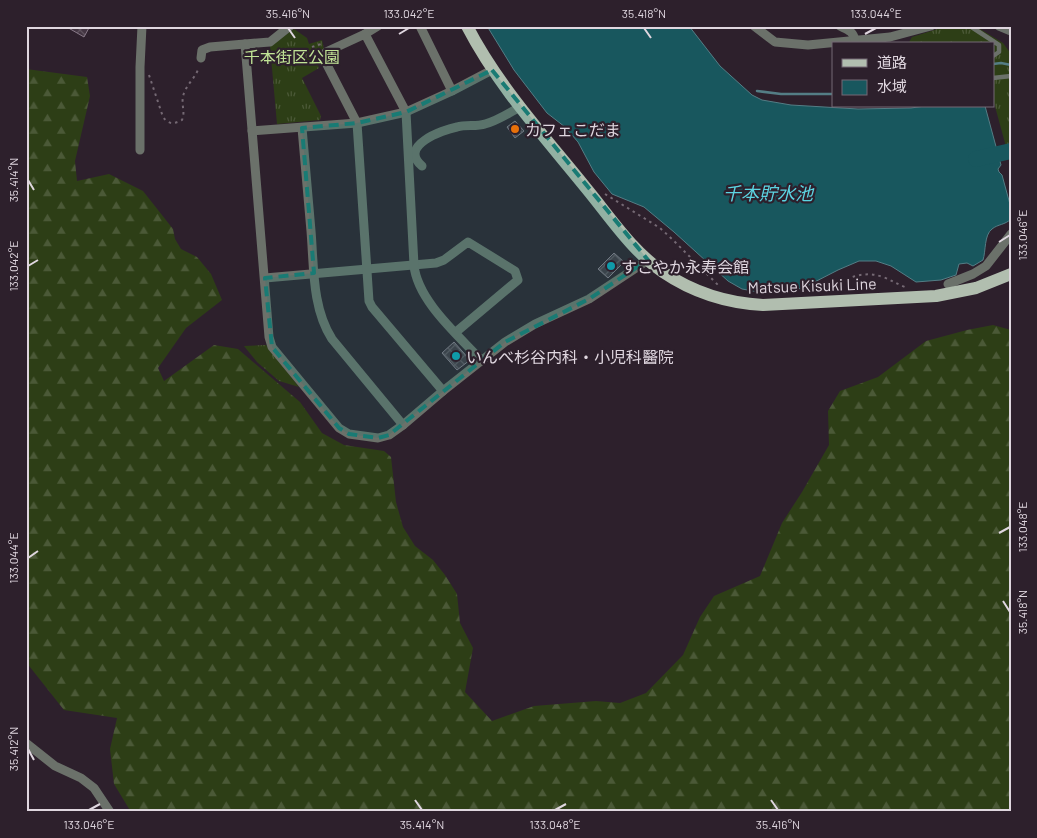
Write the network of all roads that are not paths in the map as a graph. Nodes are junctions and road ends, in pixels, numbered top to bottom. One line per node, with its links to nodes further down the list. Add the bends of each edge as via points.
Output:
1 (142, 26): 28 (street)
2 (290, 26): 16 (street, via 270,42)
3 (378, 26): 12 (street)
4 (420, 26): 22 (street)
5 (467, 26): 19 (main road, Matsue Kisuki Line)
6 (754, 26): 14 (street, via 780,44)
7 (840, 26): 13 (street, via 848,29)
8 (931, 26): 13 (street, via 890,37)
9 (970, 26): 17 (lane, via 999,45 999,52)
10 (998, 26): 11 (street)
11 (1011, 31)
12 (365, 34): 24 (street); 25 (street, via 326,52 324,59)
13 (855, 40): 15 (street)
14 (832, 42)
15 (836, 42)
16 (245, 44): 18 (street, via 210,47 202,50); 27 (street)
17 (994, 55)
18 (201, 58)
19 (492, 70): 22 (street); 23 (main road, Matsue Kisuki Line)
20 (1011, 76): 21 (lane)
21 (994, 78)
22 (452, 91): 24 (street)
23 (520, 107): 29 (street, via 485,124 458,126 432,135 415,151); 31 (main road, Matsue Kisuki Line)
24 (406, 112): 25 (street); 32 (street)
25 (357, 123): 26 (street); 33 (street)
26 (302, 128): 27 (street); 34 (street)
27 (252, 131): 36 (street)
28 (140, 150)
29 (422, 166)
30 (1011, 234): 37 (street, via 986,266)
31 (648, 260): 35 (main road, Matsue Kisuki Line, via 699,292 739,304 763,305 936,296 976,288); 39 (street, via 589,299 535,324)
32 (414, 265): 33 (street); 38 (street, via 417,282 427,300); 38 (street, via 444,260 468,242 515,271 518,280)
33 (366, 269): 34 (street); 40 (street, via 372,307)
34 (314, 273): 36 (street); 41 (street, via 318,307 325,329)
35 (1011, 274)
36 (265, 278): 41 (street, via 272,347 339,428 349,434 378,438)
37 (948, 284)
38 (456, 332): 39 (street)
39 (481, 360): 40 (street)
40 (443, 391): 41 (street)
41 (403, 425)
42 (26, 743): 43 (street, via 55,766 94,788)
43 (110, 812)

